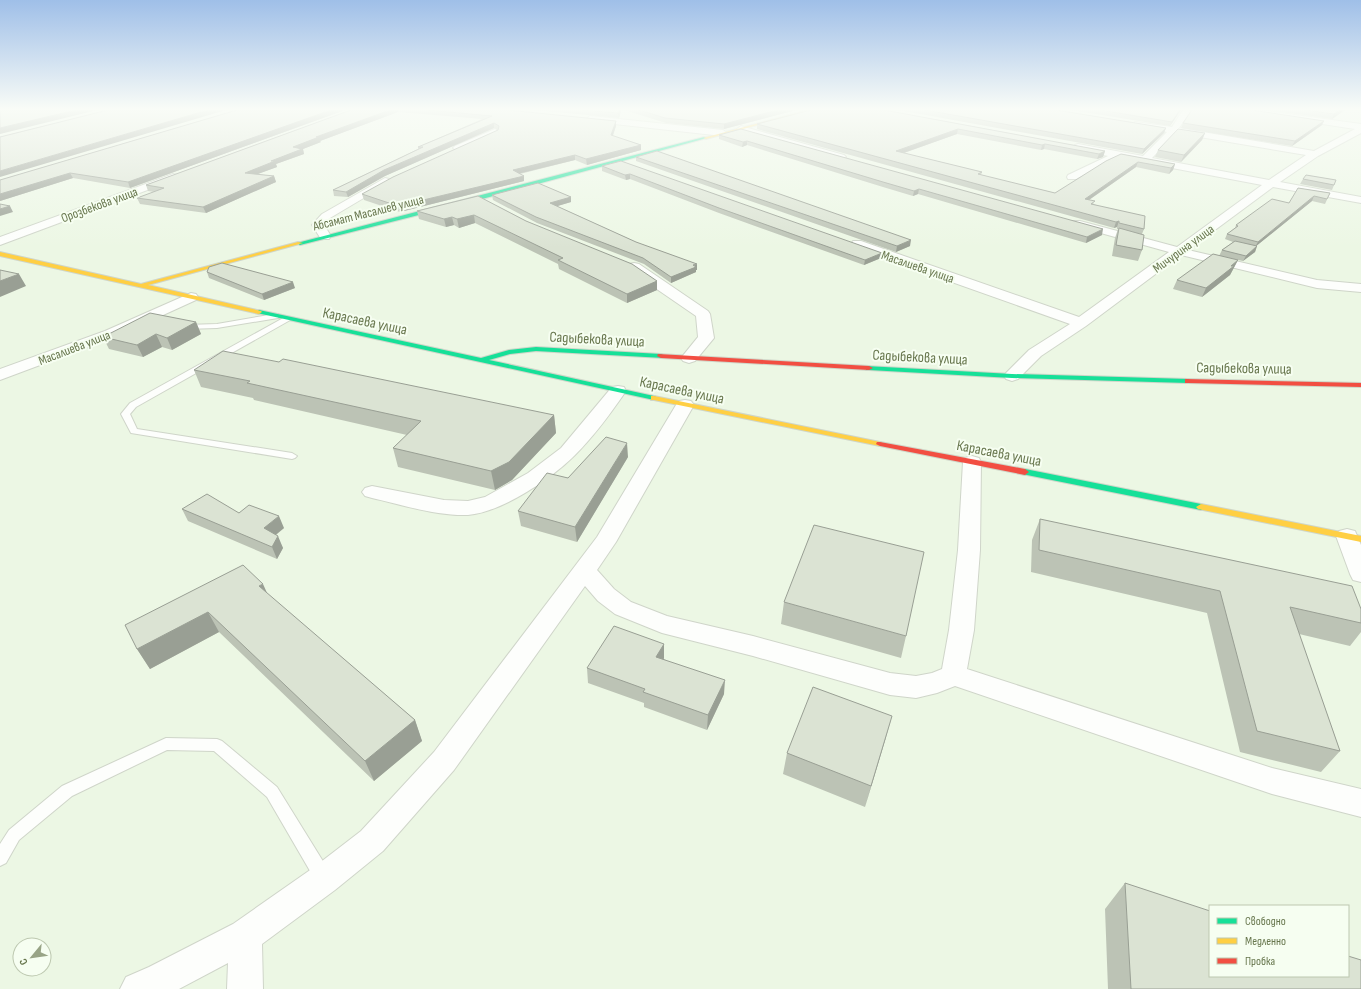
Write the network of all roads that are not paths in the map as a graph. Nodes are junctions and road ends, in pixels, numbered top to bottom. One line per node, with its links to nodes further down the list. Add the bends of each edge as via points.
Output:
1 (634, 156): 7 (street, Абсамат Масалиев улица)
2 (838, 156): 9 (street)
3 (1115, 156): 13 (street)
4 (1129, 156): 8 (street)
5 (1150, 156): 8 (street)
6 (1313, 156): 14 (street, Мичурина улица)
7 (619, 160): 10 (street); 15 (street, Абсамат Масалиев улица)
8 (1146, 160): 14 (street)
9 (855, 161)
10 (642, 168)
11 (186, 173): 21 (street, Орозбекова улица)
12 (397, 176): 19 (street, via 326,216 318,225)
13 (1072, 177)
14 (1272, 183): 16 (street); 22 (street, Мичурина улица)
15 (480, 198): 17 (street); 19 (street, Абсамат Масалиев улица)
16 (1361, 200)
17 (497, 206)
18 (1062, 219): 22 (street)
19 (324, 236): 25 (street, Абсамат Масалиев улица)
20 (843, 239): 30 (street, Масалиева улица)
21 (0, 241)
22 (1178, 251): 26 (street, via 1317,284); 30 (street, Мичурина улица)
23 (0, 254): 25 (street, Карасаева улица)
24 (624, 263): 32 (street, via 638,268 703,314 706,338)
25 (140, 286): 27 (street, Карасаева улица)
26 (1361, 288)
27 (191, 297): 28 (street, Карасаева улица); 34 (street, Масалиева улица, via 150,320)
28 (275, 316): 29 (street, Карасаева улица); 31 (lane, via 217,326)
29 (288, 318): 33 (street, Карасаева улица); 39 (lane, via 133,405 125,414 134,430)
30 (1081, 323): 35 (street, Мичурина улица, via 1035,353)
31 (176, 326)
32 (689, 358): 33 (street, Садыбекова улица, via 536,349 509,352); 35 (street, Садыбекова улица)
33 (480, 361): 37 (street, Карасаева улица)
34 (0, 375)
35 (1012, 376): 36 (street, Садыбекова улица)
36 (1361, 385)
37 (618, 391): 38 (street, Карасаева улица); 41 (street, via 568,452 498,500 470,508 435,505)
38 (685, 405): 40 (street, Карасаева улица); 43 (street, via 604,542)
39 (292, 456)
40 (972, 462): 42 (street, Карасаева улица); 45 (street, via 973,493 967,578 958,658)
41 (372, 492)
42 (1354, 538): 44 (street)
43 (584, 570): 45 (street, via 606,595 623,608 662,624 890,684 916,687 937,683); 48 (street, via 444,761 372,841)
44 (1361, 574)
45 (952, 675): 46 (street, via 1272,781)
46 (1361, 803)
47 (0, 858): 48 (lane, via 14,835 68,791 166,744 217,745 272,792)
48 (324, 879): 49 (street)
49 (245, 936): 50 (street); 51 (street)
50 (138, 989)
51 (245, 989)

